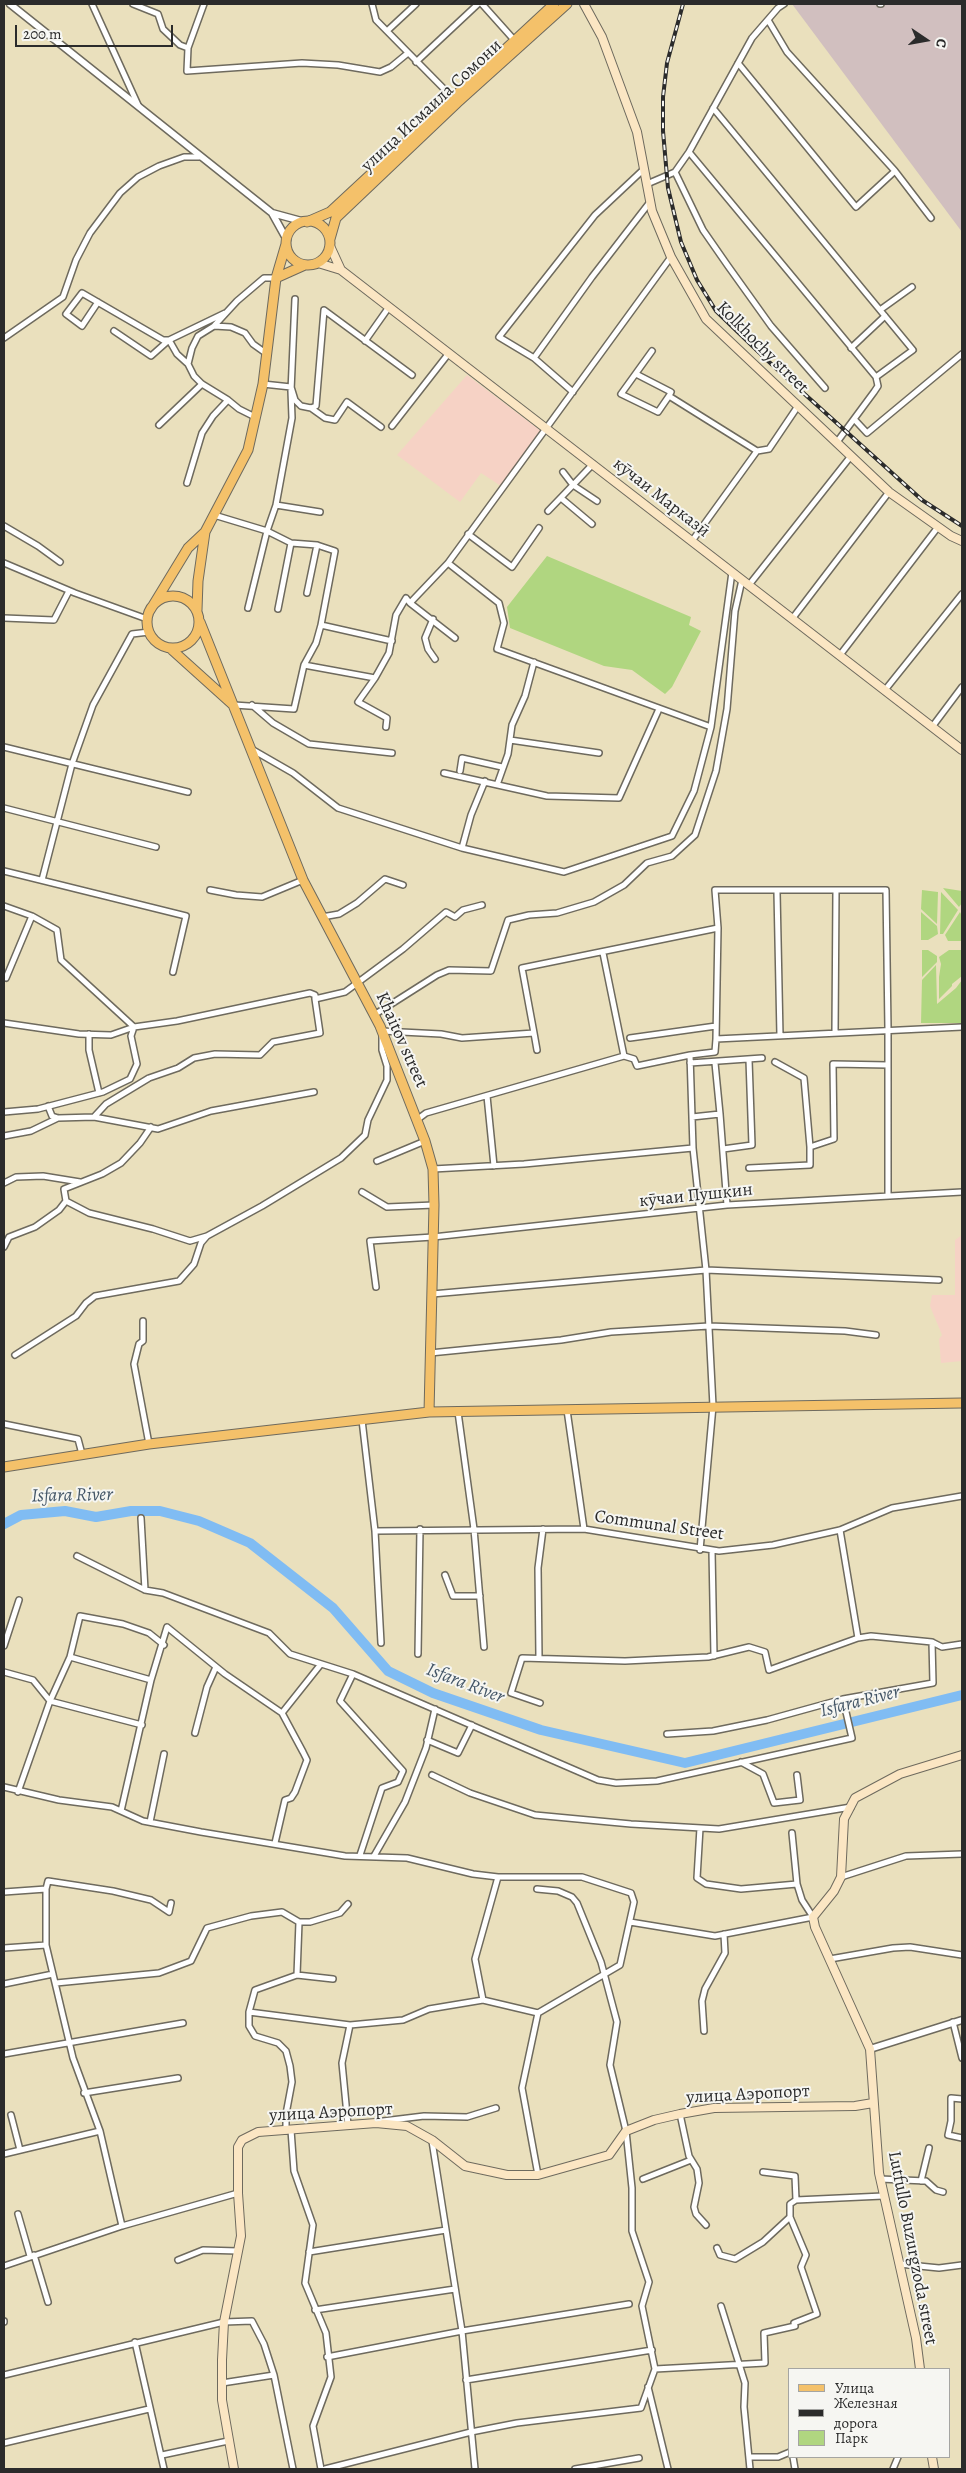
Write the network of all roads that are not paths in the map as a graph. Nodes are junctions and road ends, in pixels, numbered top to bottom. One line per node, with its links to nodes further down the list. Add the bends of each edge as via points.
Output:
1 (10, 4): 20 (street)
2 (92, 4): 20 (street)
3 (133, 4): 15 (street, via 158,14 163,30 180,46)
4 (204, 4): 15 (street)
5 (372, 4): 13 (street, via 376,20)
6 (416, 4): 13 (street)
7 (480, 4): 14 (street); 17 (street)
8 (554, 4): 14 (main road)
9 (568, 4): 14 (main road, улица Исмаила Сомони)
10 (584, 4): 24 (main road, Kolkhochy street, via 602,37 638,132)
11 (784, 4): 12 (street)
12 (768, 20): 18 (street, via 752,38); 25 (street, via 787,52)
13 (387, 31): 16 (street)
14 (517, 43): 19 (main road)
15 (188, 48): 16 (street, via 187,71 302,63 380,72)
16 (408, 54): 17 (street)
17 (416, 62): 19 (street)
18 (738, 63): 21 (street); 25 (street, via 856,207)
19 (455, 100): 31 (main road, via 330,212); 33 (main road, улица Исмаила Сомони, via 336,218)
20 (139, 108): 23 (street)
21 (713, 108): 22 (street); 43 (street)
22 (688, 152): 26 (street); 51 (street)
23 (199, 157): 29 (street); 48 (street, via 184,157 159,166 138,177 120,193 76,260 64,297)
24 (644, 169): 27 (main road, Kolkhochy street); 56 (street, via 595,215 499,337)
25 (895, 171): 30 (street)
26 (675, 172): 27 (street); 64 (street, via 703,230 771,326)
27 (647, 184): 28 (main road, Kolkhochy street)
28 (650, 202): 34 (main road, Kolkhochy street); 56 (street)
29 (272, 214): 31 (street); 32 (street)
30 (931, 218)
31 (306, 222): 32 (main road, via 293,228); 33 (main road, via 324,228)
32 (286, 242): 36 (main road, via 290,256); 38 (main road)
33 (330, 243): 35 (main road, via 328,253); 37 (main road)
34 (671, 257): 65 (street); 68 (main road, Kolkhochy street, via 706,319)
35 (318, 263): 36 (main road); 37 (main road)
36 (305, 265): 38 (main road)
37 (342, 270): 42 (main road, кӯчаи Марказӣ)
38 (276, 278): 44 (street, via 264,278); 54 (main road)
39 (912, 287): 43 (street)
40 (295, 299): 63 (street)
41 (98, 302): 41 (street, via 82,293 66,314 82,326); 49 (street, via 163,340)
42 (389, 307): 50 (street); 53 (main road, кӯчаи Марказӣ)
43 (880, 310): 45 (street)
44 (225, 313): 46 (street); 49 (street)
45 (885, 316): 51 (street); 60 (street, via 913,350)
46 (214, 326): 54 (street, via 231,326 245,333); 57 (street, via 198,336)
47 (114, 331): 49 (street, via 151,356)
48 (4, 338)
49 (169, 340): 57 (street)
50 (366, 341): 59 (street); 69 (street, via 324,310 316,406)
51 (851, 348): 60 (street)
52 (652, 351): 58 (street)
53 (449, 353): 73 (street); 75 (main road, кӯчаи Марказӣ)
54 (267, 354): 62 (main road)
55 (962, 354): 71 (street, via 868,433)
56 (534, 358): 65 (street)
57 (188, 364): 61 (street)
58 (636, 374): 66 (street, via 671,392); 66 (street, via 621,394 658,412)
59 (412, 376)
60 (876, 377): 71 (street, via 878,386)
61 (202, 384): 67 (street); 72 (street)
62 (262, 384): 63 (street); 70 (main road)
63 (291, 387): 69 (street, via 295,400 301,406); 86 (street, via 292,418)
64 (825, 388)
65 (572, 392): 75 (street)
66 (669, 396): 77 (street)
67 (228, 400): 70 (street); 81 (street, via 202,432)
68 (798, 406): 76 (main road, Kolkhochy street); 77 (street, via 769,448)
69 (311, 408): 74 (street, via 325,418 335,420 347,402)
70 (255, 416): 89 (main road, via 248,450)
71 (854, 419): 76 (street)
72 (159, 426)
73 (392, 426)
74 (381, 427)
75 (546, 428): 79 (main road, кӯчаи Марказӣ); 96 (street)
76 (837, 442): 78 (main road, Kolkhochy street)
77 (757, 451): 97 (street)
78 (851, 456): 83 (main road, Kolkhochy street); 105 (street)
79 (593, 464): 82 (street); 97 (main road, кӯчаи Марказӣ)
80 (562, 472): 82 (street)
81 (187, 483)
82 (573, 485): 84 (street); 85 (street)
83 (889, 492): 92 (main road, Kolkhochy street); 115 (street)
84 (561, 498): 87 (street); 90 (street)
85 (597, 501)
86 (276, 505): 88 (street); 94 (street)
87 (548, 511)
88 (320, 512)
89 (214, 515): 94 (street); 95 (main road)
90 (592, 524)
91 (4, 526): 101 (street)
92 (938, 527): 98 (main road, Kolkhochy street); 123 (street)
93 (539, 528): 96 (street, via 512,567)
94 (267, 531): 99 (street); 110 (street)
95 (204, 532): 112 (main road); 113 (main road, via 188,548)
96 (468, 534): 103 (street)
97 (692, 541): 104 (main road, кӯчаи Марказӣ)
98 (962, 541)
99 (291, 543): 100 (street); 111 (street)
100 (316, 545): 107 (street); 118 (street, via 335,552)
101 (60, 562)
102 (4, 563): 106 (street)
103 (448, 563): 109 (street); 125 (street, via 500,604 504,624 498,648)
104 (732, 572): 105 (main road, кӯчаи Марказӣ); 134 (street)
105 (745, 582): 115 (main road, кӯчаи Марказӣ); 170 (street, via 735,611 727,709 716,771 691,840 672,856 647,863 624,885 594,902 556,913 508,920 491,971 449,970)
106 (69, 591): 113 (street); 114 (street, via 54,620)
107 (307, 593)
108 (962, 594): 129 (street)
109 (410, 603): 116 (street); 121 (street, via 406,598 396,615)
110 (248, 608)
111 (278, 609)
112 (197, 610): 113 (main road, via 185,598 168,596 160,600); 117 (main road)
113 (148, 616): 119 (main road)
114 (4, 618)
115 (792, 619): 123 (main road, кӯчаи Марказӣ)
116 (433, 620): 120 (street); 124 (street, via 425,638)
117 (200, 622): 122 (main road, via 198,631 188,644); 131 (main road, Khaitov street)
118 (321, 625): 121 (street); 126 (street)
119 (149, 632): 122 (main road, via 157,644); 142 (street, via 132,634 93,705)
120 (455, 638)
121 (392, 641): 127 (street, via 389,653)
122 (171, 649): 131 (main road)
123 (840, 655): 129 (main road, кӯчаи Марказӣ)
124 (435, 659)
125 (534, 662): 132 (street); 136 (street)
126 (304, 665): 127 (street); 130 (street, via 294,709)
127 (374, 678): 133 (street, via 358,702 386,718)
128 (962, 688): 135 (street)
129 (885, 690): 135 (main road, кӯчаи Марказӣ)
130 (252, 705): 131 (street); 140 (street, via 273,723 309,744)
131 (234, 706): 138 (main road, Khaitov street)
132 (659, 709): 134 (street); 147 (street, via 619,798 547,796)
133 (386, 727)
134 (711, 727): 152 (street, via 694,791 672,836 564,872)
135 (932, 727): 139 (main road, кӯчаи Марказӣ)
136 (510, 740): 141 (street); 143 (street)
137 (4, 747): 142 (street)
138 (252, 750): 152 (street, via 293,773 338,808); 155 (main road, Khaitov street)
139 (962, 750)
140 (392, 753)
141 (599, 753)
142 (72, 764): 148 (street); 150 (street)
143 (502, 766): 144 (street, via 462,758); 147 (street)
144 (460, 771)
145 (444, 773): 146 (street)
146 (485, 781): 147 (street); 152 (street)
147 (497, 785)
148 (188, 792)
149 (4, 808): 150 (street)
150 (57, 822): 151 (street); 154 (street)
151 (156, 847)
152 (462, 848)
153 (4, 870): 154 (street)
154 (42, 880): 166 (street, via 186,916)
155 (303, 880): 157 (street, via 262,897); 163 (main road, Khaitov street)
156 (403, 885): 163 (street, via 385,879 357,903 339,914)
157 (210, 890)
158 (836, 891): 159 (street); 175 (street, via 886,890); 177 (street)
159 (777, 892): 164 (street, via 715,890); 180 (street)
160 (482, 905): 168 (street, via 463,910 455,917 446,912)
161 (4, 906): 162 (street)
162 (32, 916): 167 (street); 173 (street, via 57,930 61,960)
163 (322, 918): 168 (main road, Khaitov street)
164 (718, 928): 165 (street); 172 (street)
165 (603, 953): 178 (street, via 522,968); 185 (street)
166 (173, 972)
167 (6, 978)
168 (357, 984): 169 (street, via 345,992); 170 (main road, Khaitov street)
169 (315, 999): 173 (street, via 315,995 310,993); 198 (street, via 320,1033 273,1042 260,1055 215,1054 194,1058 150,1078 106,1104)
170 (374, 1015): 176 (main road, Khaitov street)
171 (4, 1023): 179 (street)
172 (716, 1026): 181 (street); 182 (street)
173 (134, 1027): 179 (street, via 111,1035); 193 (street, via 131,1036 137,1064 130,1079)
174 (962, 1027): 175 (street)
175 (888, 1029): 177 (street); 191 (street)
176 (382, 1031): 178 (street, via 462,1038); 201 (main road, Khaitov street); 221 (street, via 388,1080 368,1120 365,1135 340,1158)
177 (834, 1032): 180 (street)
178 (534, 1033): 183 (street)
179 (89, 1034): 193 (street, via 89,1050)
180 (780, 1036): 182 (street)
181 (630, 1038)
182 (716, 1039): 184 (street, via 715,1052)
183 (537, 1050)
184 (690, 1055): 185 (street, via 637,1066 634,1059); 189 (street)
185 (624, 1056): 194 (street)
186 (762, 1058): 187 (street)
187 (749, 1060): 190 (street); 207 (street, via 752,1145)
188 (775, 1062): 205 (street, via 804,1078)
189 (690, 1063): 190 (street); 199 (street)
190 (715, 1063): 197 (street)
191 (888, 1065): 205 (street, via 833,1064 834,1139); 216 (street)
192 (314, 1092): 202 (street, via 211,1110 158,1129)
193 (99, 1093): 195 (street)
194 (487, 1096): 201 (street, via 426,1113); 209 (street)
195 (48, 1106): 196 (street); 200 (street, via 52,1116)
196 (4, 1112)
197 (720, 1114): 199 (street); 207 (street)
198 (94, 1117): 200 (street); 202 (street)
199 (692, 1117): 206 (street)
200 (58, 1118): 203 (street, via 31,1131)
201 (418, 1119): 204 (main road, Khaitov street)
202 (151, 1127): 213 (street, via 120,1163)
203 (4, 1136)
204 (425, 1140): 208 (street); 211 (main road, Khaitov street)
205 (810, 1147): 210 (street, via 810,1165)
206 (694, 1148): 209 (street); 220 (street)
207 (723, 1150): 218 (street)
208 (377, 1160)
209 (494, 1166): 211 (street)
210 (749, 1168)
211 (432, 1169): 219 (main road, Khaitov street)
212 (4, 1183): 213 (street, via 16,1177 43,1176)
213 (80, 1183): 217 (street, via 64,1189)
214 (362, 1192): 219 (street, via 387,1207)
215 (962, 1192): 216 (street, кӯчаи Пушкин)
216 (888, 1195): 218 (street, кӯчаи Пушкин)
217 (66, 1201): 221 (street, via 89,1213 190,1241); 223 (street, via 59,1210 35,1226 9,1237)
218 (727, 1204): 220 (street, кӯчаи Пушкин)
219 (434, 1205): 222 (main road, Khaitov street)
220 (698, 1209): 222 (street, кӯчаи Пушкин); 224 (street)
221 (207, 1236): 232 (street, via 194,1264 179,1281 96,1296 76,1316)
222 (433, 1237): 226 (street, кӯчаи Пушкин, via 370,1241); 227 (main road, Khaitov street)
223 (4, 1247)
224 (706, 1270): 225 (street); 227 (street); 229 (street)
225 (939, 1280)
226 (376, 1287)
227 (432, 1294): 231 (main road, Khaitov street)
228 (143, 1321): 240 (street, via 143,1341 138,1344 134,1364)
229 (709, 1326): 230 (street, via 845,1331); 231 (street, via 611,1332); 234 (street)
230 (876, 1336)
231 (430, 1353): 236 (main road, Khaitov street)
232 (15, 1355)
233 (962, 1403): 234 (main road)
234 (713, 1406): 235 (main road); 251 (street)
235 (567, 1410): 237 (main road); 248 (street)
236 (429, 1412): 237 (main road); 238 (main road)
237 (458, 1412): 246 (street)
238 (362, 1420): 240 (main road); 250 (street)
239 (4, 1424): 241 (street, via 78,1439)
240 (149, 1444): 241 (main road)
241 (82, 1454): 242 (main road)
242 (4, 1467)
243 (962, 1496): 249 (street, Communal Street, via 892,1508)
244 (141, 1518): 255 (street)
245 (420, 1529): 246 (street, Communal Street); 250 (street, Communal Street); 265 (street)
246 (474, 1529): 247 (street, Communal Street); 256 (street)
247 (543, 1529): 248 (street, Communal Street); 268 (street, via 538,1568)
248 (584, 1529): 251 (street, Communal Street)
249 (840, 1530): 252 (street, Communal Street, via 773,1545); 258 (street)
250 (375, 1531): 260 (street)
251 (700, 1550): 252 (street, Communal Street)
252 (712, 1550): 266 (street)
253 (77, 1556): 255 (street)
254 (445, 1575): 256 (street, via 453,1596)
255 (145, 1590): 269 (street, via 163,1593 269,1633 290,1654)
256 (480, 1596): 264 (street)
257 (19, 1600): 263 (street)
258 (858, 1638): 259 (street, via 871,1636); 266 (street, via 769,1670 765,1652 748,1647)
259 (932, 1642): 262 (street, via 942,1647); 275 (street, via 932,1683)
260 (381, 1643)
261 (164, 1644): 267 (street, via 123,1624 80,1616); 270 (street, via 167,1627); 273 (street)
262 (962, 1644)
263 (4, 1646)
264 (484, 1647)
265 (418, 1654)
266 (714, 1656): 268 (street, via 625,1661)
267 (70, 1657): 273 (street); 274 (street)
268 (539, 1658): 276 (street, via 522,1658 511,1693)
269 (321, 1664): 272 (street); 278 (street)
270 (216, 1667): 278 (street); 281 (street)
271 (4, 1672): 274 (street, via 33,1680)
272 (353, 1674): 277 (street); 298 (street, via 340,1701 403,1772 398,1782 382,1788)
273 (151, 1680): 279 (street)
274 (50, 1701): 279 (street); 290 (street)
275 (844, 1702): 282 (street, via 712,1731); 286 (street, via 852,1738)
276 (540, 1703)
277 (435, 1709): 280 (street); 283 (street)
278 (282, 1713): 296 (street, via 306,1760 295,1792 285,1800)
279 (142, 1725): 292 (street)
280 (472, 1726): 283 (street, via 458,1752); 286 (street, via 598,1780 616,1783 657,1782)
281 (195, 1734)
282 (667, 1734)
283 (427, 1740): 299 (street, via 404,1802)
284 (164, 1754): 293 (street)
285 (962, 1755): 291 (main road, via 900,1774 855,1798)
286 (741, 1762): 288 (street, via 763,1774 774,1803 800,1800)
287 (432, 1774): 294 (street, via 470,1793 535,1815)
288 (797, 1775)
289 (4, 1787): 290 (street)
290 (18, 1792): 292 (street)
291 (851, 1807): 294 (street, via 719,1829); 301 (main road, via 844,1819)
292 (120, 1811): 293 (street)
293 (150, 1822): 296 (street)
294 (700, 1828): 302 (street, via 698,1878 706,1884 741,1889)
295 (792, 1833): 302 (street)
296 (275, 1842): 298 (street, via 345,1856)
297 (962, 1854): 301 (street, via 906,1856)
298 (360, 1855): 299 (street)
299 (374, 1856): 300 (street, via 407,1858)
300 (498, 1877): 310 (street, via 582,1877 631,1893 634,1902); 322 (street, via 475,1960)
301 (841, 1877): 308 (main road)
302 (797, 1884): 308 (street)
303 (46, 1889): 305 (street); 306 (street, via 48,1881 114,1891 151,1900 169,1912); 312 (street)
304 (536, 1889): 318 (street, via 558,1891 577,1902)
305 (4, 1892)
306 (171, 1903)
307 (348, 1904): 309 (street, via 340,1913)
308 (813, 1917): 311 (street); 315 (main road)
309 (299, 1922): 317 (street); 320 (street, via 282,1912 251,1916 207,1928 191,1961 159,1974)
310 (630, 1922): 311 (street, via 715,1936); 318 (street, via 620,1966)
311 (724, 1934): 329 (street, via 724,1953 702,2001)
312 (46, 1944): 313 (street); 316 (street)
313 (4, 1948)
314 (962, 1955): 315 (street, via 910,1947)
315 (830, 1960): 331 (main road)
316 (53, 1974): 320 (street); 321 (street)
317 (297, 1975): 319 (street); 323 (street, via 255,1990)
318 (604, 1975): 324 (street); 343 (street, via 617,2022 610,2065)
319 (333, 1979)
320 (56, 1983): 330 (street)
321 (4, 1984)
322 (484, 2000): 324 (street); 328 (street, via 428,2009 403,2020)
323 (249, 2012): 328 (street); 345 (street, via 249,2026 255,2036 278,2043 286,2051 292,2082 286,2114)
324 (538, 2013): 353 (street, via 522,2088)
325 (962, 2020): 326 (street)
326 (953, 2022): 331 (street); 333 (street)
327 (183, 2023): 330 (street)
328 (350, 2025): 342 (street, via 342,2063)
329 (704, 2031)
330 (70, 2042): 332 (street); 335 (street)
331 (870, 2049): 337 (main road, Lutfullo Buzurgzoda street)
332 (4, 2054)
333 (962, 2058)
334 (178, 2078): 335 (street)
335 (84, 2093): 344 (street)
336 (962, 2099): 346 (street, via 951,2098 948,2136)
337 (873, 2103): 339 (main road, улица Аэропорт, via 730,2107); 355 (main road, Lutfullo Buzurgzoda street)
338 (496, 2108): 341 (street, via 467,2117 424,2116)
339 (680, 2114): 343 (main road, улица Аэропорт); 351 (street)
340 (11, 2115): 349 (street)
341 (376, 2123): 342 (main road, улица Аэропорт); 347 (main road, улица Аэропорт, via 407,2126)
342 (348, 2125): 345 (main road, улица Аэропорт)
343 (626, 2130): 353 (main road, улица Аэропорт, via 609,2155); 382 (street, via 632,2188 632,2231 649,2282 642,2306)
344 (100, 2131): 349 (street); 364 (street)
345 (288, 2131): 358 (main road, улица Аэропорт, via 258,2132 242,2140 238,2147); 368 (street, via 294,2170 312,2224)
346 (962, 2138)
347 (432, 2140): 353 (main road, улица Аэропорт, via 464,2166 507,2175); 365 (street)
348 (928, 2148): 356 (street)
349 (20, 2150): 350 (street)
350 (4, 2154)
351 (691, 2160): 354 (street); 363 (street, via 697,2169 699,2183 694,2207)
352 (763, 2172): 360 (street, via 794,2176)
353 (538, 2175)
354 (643, 2179)
355 (880, 2179): 356 (street); 359 (main road, Lutfullo Buzurgzoda street)
356 (921, 2181): 357 (street)
357 (943, 2192)
358 (238, 2193): 364 (street); 367 (main road, улица Аэропорт, via 242,2236)
359 (883, 2196): 360 (street); 371 (main road, Lutfullo Buzurgzoda street)
360 (796, 2200): 362 (street, via 790,2204)
361 (18, 2214): 369 (street)
362 (790, 2217): 366 (street, via 763,2242 735,2259 720,2255); 384 (street, via 806,2254 801,2267 818,2314 794,2323 795,2326 764,2333 765,2363)
363 (706, 2225)
364 (122, 2226): 369 (street)
365 (446, 2230): 368 (street); 374 (street)
366 (717, 2248)
367 (238, 2251): 370 (street, via 203,2250); 379 (main road, улица Аэропорт)
368 (309, 2252): 378 (street, via 304,2283)
369 (32, 2255): 372 (street); 375 (street)
370 (178, 2260)
371 (899, 2264): 373 (street, via 939,2268); 385 (main road, Lutfullo Buzurgzoda street)
372 (4, 2266)
373 (962, 2266)
374 (456, 2289): 378 (street); 380 (street)
375 (48, 2302)
376 (629, 2304): 380 (street)
377 (721, 2306): 384 (street)
378 (315, 2310): 383 (street, via 326,2333)
379 (224, 2322): 381 (street); 388 (street, via 252,2320); 390 (main road, улица Аэропорт)
380 (462, 2331): 383 (street); 389 (street)
381 (135, 2342): 387 (street); 392 (street)
382 (652, 2350): 386 (street); 389 (street)
383 (327, 2357): 404 (street, via 331,2377 313,2426)
384 (740, 2364): 386 (street); 398 (street, via 745,2383)
385 (920, 2368)
386 (654, 2369): 391 (street)
387 (4, 2375)
388 (274, 2375): 390 (street); 403 (street)
389 (466, 2380): 393 (street)
390 (222, 2383): 394 (main road, улица Аэропорт)
391 (648, 2387): 393 (street, via 641,2408); 408 (street)
392 (149, 2409): 395 (street); 397 (street)
393 (471, 2432): 400 (street); 406 (street)
394 (228, 2441): 397 (street); 402 (main road, улица Аэропорт)
395 (4, 2443)
396 (788, 2453): 398 (street, via 778,2457)
397 (162, 2455): 401 (street)
398 (749, 2457): 409 (street)
399 (639, 2458): 407 (street)
400 (351, 2467): 405 (street)
401 (164, 2469)
402 (234, 2469)
403 (293, 2469)
404 (321, 2469)
405 (325, 2469)
406 (475, 2469)
407 (575, 2469)
408 (668, 2469)
409 (750, 2469)

